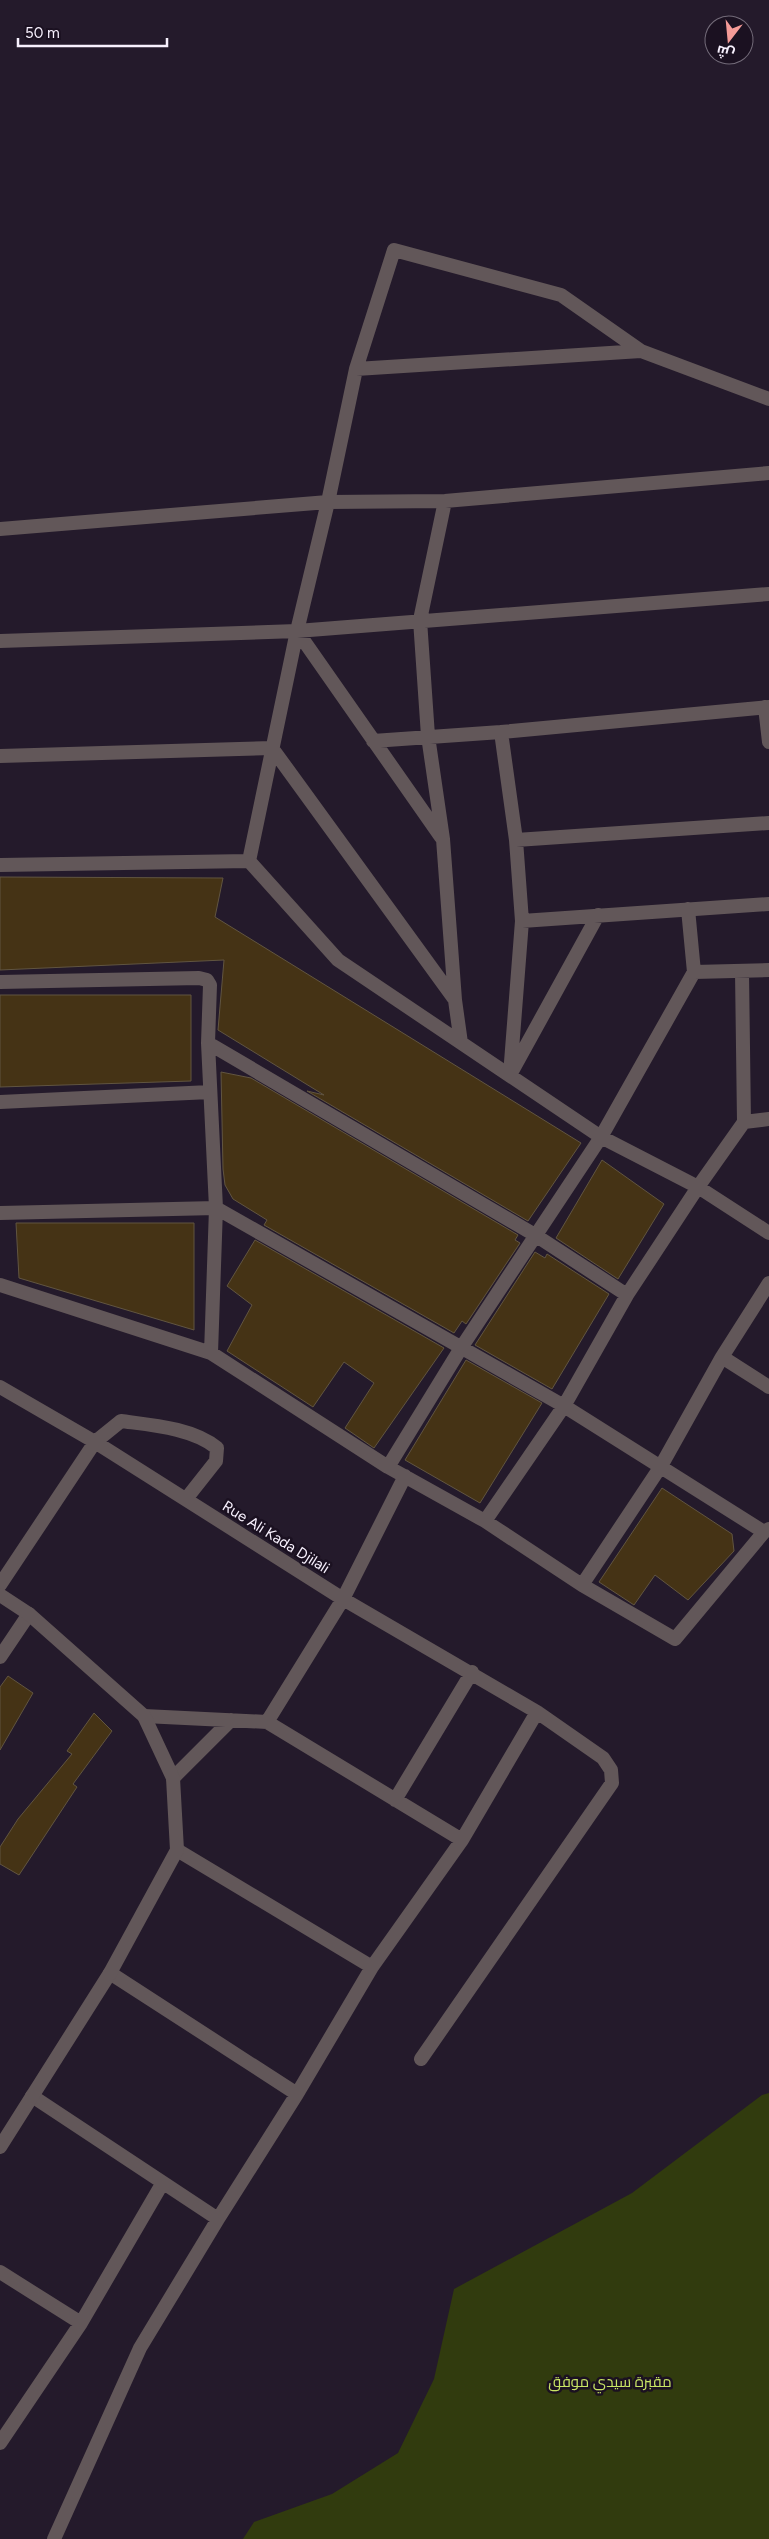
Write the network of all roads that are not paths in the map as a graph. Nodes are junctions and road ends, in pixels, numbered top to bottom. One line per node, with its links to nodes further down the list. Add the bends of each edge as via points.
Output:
1 (641, 351): 2 (street); 2 (street, via 561,295 394,250); 3 (street)
2 (356, 370): 6 (street)
3 (769, 399)
4 (769, 473): 5 (street)
5 (445, 501): 6 (street); 9 (street)
6 (328, 502): 7 (street); 10 (street)
7 (0, 529)
8 (769, 594): 9 (street)
9 (420, 620): 10 (street); 14 (street)
10 (297, 631): 11 (street); 15 (street); 17 (street)
11 (0, 640)
12 (767, 707): 13 (street); 16 (street)
13 (501, 732): 14 (street); 21 (street)
14 (428, 736): 15 (street); 20 (street)
15 (373, 741): 20 (street)
16 (769, 742)
17 (272, 748): 18 (street); 22 (street); 32 (street)
18 (0, 756)
19 (769, 822): 21 (street)
20 (443, 839): 32 (street)
21 (516, 840): 27 (street)
22 (249, 861): 23 (street); 33 (street, via 338,960)
23 (0, 865)
24 (769, 904): 25 (street)
25 (688, 909): 26 (street); 29 (street)
26 (598, 915): 27 (street); 35 (street)
27 (522, 921): 35 (street)
28 (769, 970): 30 (street)
29 (694, 972): 30 (street); 40 (street)
30 (742, 972): 39 (street)
31 (0, 982): 34 (street, via 207,980 210,985)
32 (455, 1000): 33 (street)
33 (461, 1042): 35 (street)
34 (208, 1043): 36 (street); 45 (street)
35 (510, 1074): 40 (street)
36 (210, 1092): 37 (street); 42 (street)
37 (0, 1102)
38 (769, 1119): 39 (street)
39 (744, 1122): 41 (street)
40 (601, 1137): 41 (street); 45 (street)
41 (698, 1187): 44 (street); 48 (street)
42 (216, 1208): 43 (street); 49 (street); 50 (street)
43 (0, 1214)
44 (769, 1233)
45 (535, 1235): 48 (street); 49 (street)
46 (769, 1282): 51 (street)
47 (0, 1286): 50 (street)
48 (627, 1295): 54 (street)
49 (461, 1348): 54 (street); 57 (street)
50 (211, 1353): 57 (street)
51 (722, 1357): 53 (street); 56 (street)
52 (0, 1387): 55 (street, Rue Ali Kada Djilali)
53 (769, 1387)
54 (564, 1406): 56 (street); 60 (street)
55 (95, 1442): 59 (street, Rue Ali Kada Djilali); 59 (street, via 121,1421 206,1439 217,1448 216,1461); 62 (street)
56 (661, 1466): 61 (street); 63 (street)
57 (388, 1467): 58 (street)
58 (405, 1476): 60 (street); 65 (street)
59 (186, 1499): 65 (street, Rue Ali Kada Djilali)
60 (485, 1521): 63 (street)
61 (766, 1531): 63 (street, via 675,1639)
62 (0, 1585)
63 (582, 1585)
64 (0, 1595): 66 (street)
65 (343, 1599): 68 (street, Rue Ali Kada Djilali); 72 (street)
66 (29, 1614): 67 (street); 70 (street)
67 (0, 1657)
68 (472, 1672): 69 (street, Rue Ali Kada Djilali); 74 (street)
69 (537, 1712): 75 (street); 79 (street, Rue Ali Kada Djilali, via 603,1758 611,1770 612,1783)
70 (144, 1716): 71 (street); 73 (street)
71 (231, 1720): 72 (street); 73 (street)
72 (267, 1722): 74 (street)
73 (174, 1778): 76 (street)
74 (395, 1800): 75 (street)
75 (462, 1840): 77 (street)
76 (177, 1850): 77 (street); 78 (street)
77 (372, 1967): 80 (street)
78 (110, 1973): 80 (street); 81 (street)
79 (421, 2059)
80 (298, 2094): 84 (street)
81 (32, 2096): 82 (street); 83 (street)
82 (0, 2147)
83 (162, 2184): 84 (street); 86 (street)
84 (218, 2218): 88 (street, via 140,2348)
85 (0, 2272): 86 (street)
86 (81, 2323): 87 (street)
87 (0, 2443)
88 (54, 2539)

